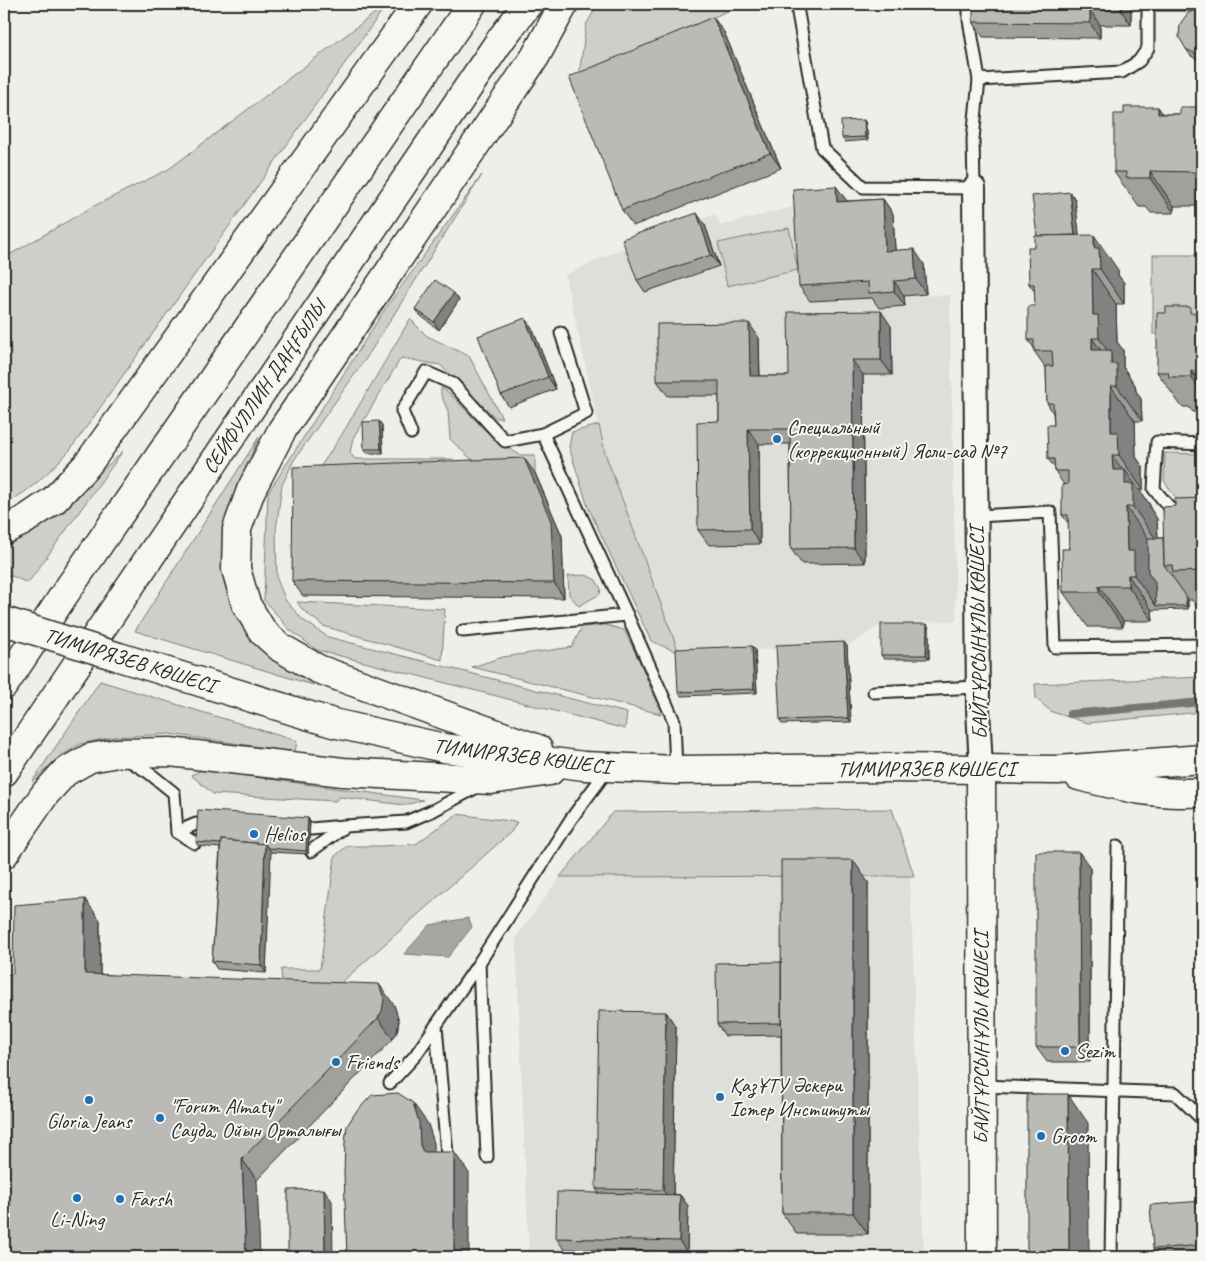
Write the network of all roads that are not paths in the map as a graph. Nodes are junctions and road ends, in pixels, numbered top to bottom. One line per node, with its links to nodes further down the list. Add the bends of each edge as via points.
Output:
1 (418, 4): 16 (main road, via 87,465 54,500)
2 (472, 4): 21 (main road)
3 (528, 4): 30 (main road, СЕЙФУЛЛИН ДАҢҒЫЛЫ)
4 (564, 4): 26 (main road, via 535,57 282,430 251,490 237,529 236,569 246,604 263,632 281,648 318,669)
5 (969, 4): 8 (lane)
6 (1148, 4): 8 (lane, via 1148,48 1139,61 1122,72)
7 (798, 13): 9 (lane, via 822,148 863,187)
8 (979, 80): 9 (lane, via 972,139)
9 (974, 188): 14 (street, БАЙТҰРСЫНҰЛЫ КӨШЕСІ)
10 (561, 333): 12 (lane, via 586,412)
11 (412, 433): 12 (lane, via 402,411 426,372 453,384 505,441)
12 (543, 434): 17 (lane)
13 (1202, 444): 15 (lane, via 1157,442 1154,489 1180,520)
14 (977, 516): 20 (lane, via 1050,512 1054,646); 22 (street, БАЙТҰРСЫНҰЛЫ КӨШЕСІ)
15 (1202, 520)
16 (4, 530)
17 (627, 615): 19 (lane); 28 (lane, via 674,721)
18 (4, 620): 26 (main road, ТИМИРЯЗЕВ КӨШЕСІ, bridge, via 333,723 444,748)
19 (463, 631)
20 (1202, 645)
21 (4, 685)
22 (978, 687): 23 (lane); 27 (street, БАЙТҰРСЫНҰЛЫ КӨШЕСІ)
23 (874, 692)
24 (117, 753): 31 (main road, via 170,752 343,772); 36 (lane, via 174,793); 40 (main road, via 90,758 66,772 45,794)
25 (1202, 759): 29 (main road, ТИМИРЯЗЕВ КӨШЕСІ)
26 (597, 766): 28 (main road, ТИМИРЯЗЕВ КӨШЕСІ); 31 (main road); 41 (lane, via 571,819)
27 (980, 769): 28 (main road, ТИМИРЯЗЕВ КӨШЕСІ); 29 (main road, ТИМИРЯЗЕВ КӨШЕСІ); 44 (main road, БАЙТҰРСЫНҰЛЫ КӨШЕСІ)
28 (676, 770)
29 (1058, 770): 32 (main road, ТИМИРЯЗЕВ КӨШЕСІ, via 1135,790 1180,794)
30 (4, 772)
31 (491, 780): 34 (lane, via 406,822)
32 (1202, 792)
33 (196, 824): 36 (lane)
34 (345, 826): 35 (lane); 39 (lane)
35 (311, 830)
36 (177, 832): 37 (lane)
37 (195, 843)
38 (1118, 846): 45 (lane)
39 (311, 851)
40 (4, 854)
41 (479, 963): 42 (lane); 47 (lane)
42 (436, 1026): 43 (lane); 48 (lane)
43 (390, 1083)
44 (981, 1086): 45 (lane); 49 (main road, БАЙТҰРСЫНҰЛЫ КӨШЕСІ)
45 (1114, 1091): 46 (lane, via 1175,1093); 50 (lane)
46 (1202, 1119)
47 (487, 1157)
48 (449, 1174)
49 (982, 1257)
50 (1111, 1257)

